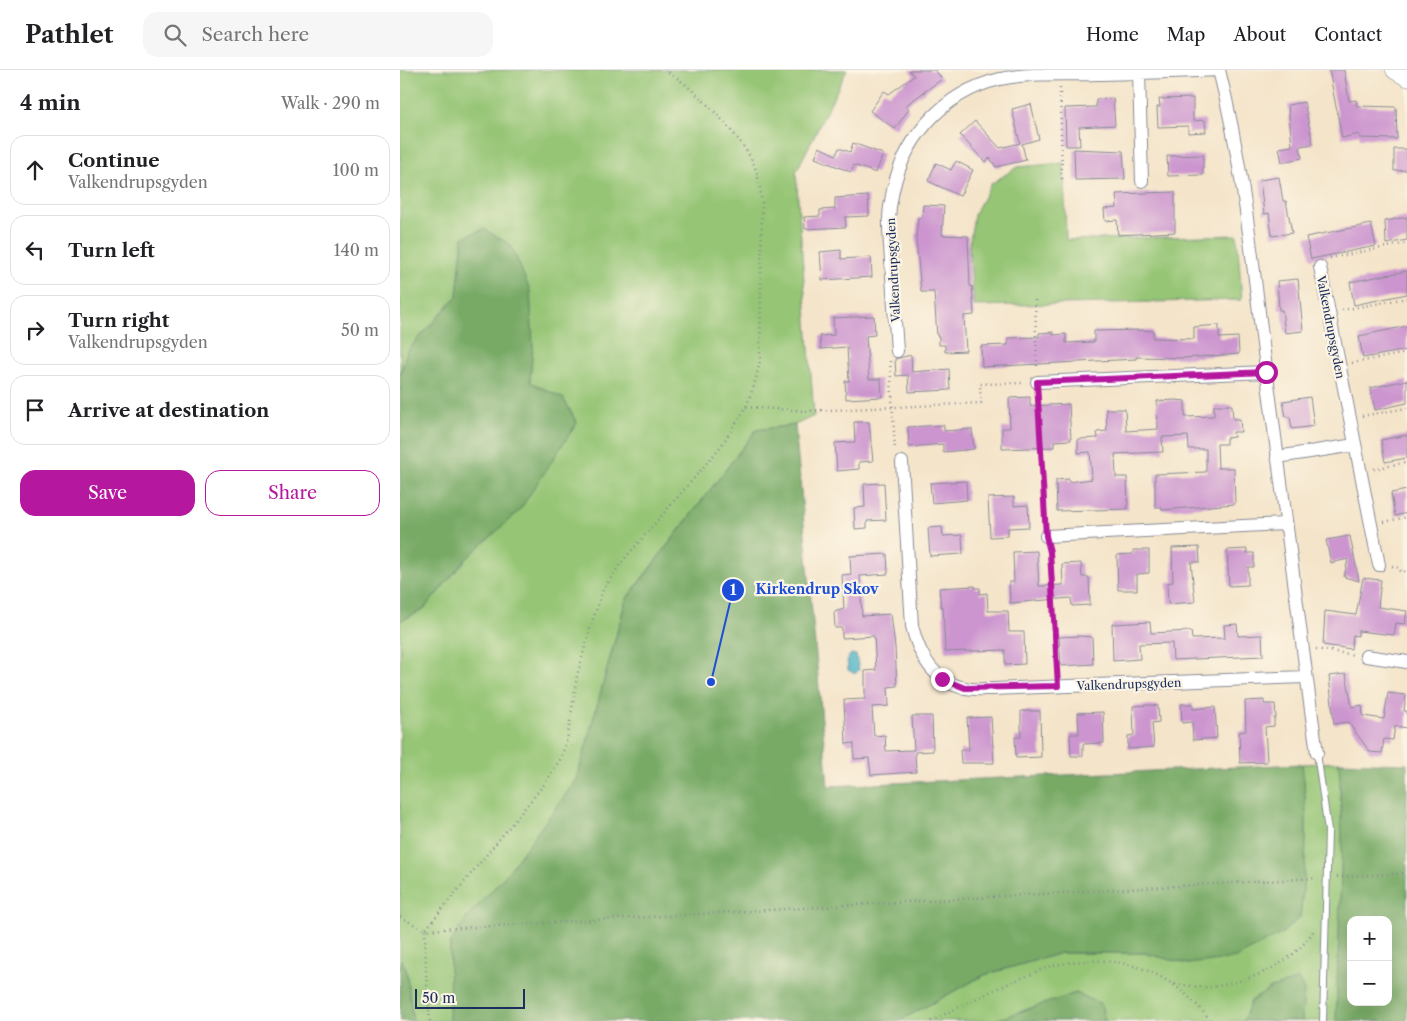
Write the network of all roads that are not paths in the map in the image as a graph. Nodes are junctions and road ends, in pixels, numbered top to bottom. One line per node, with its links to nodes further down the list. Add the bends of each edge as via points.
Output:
1 (1219, 70): 3 (street, Valkendrupsgyden); 8 (street, Valkendrupsgyden, via 1242,176)
2 (1395, 70): 4 (main road)
3 (1139, 73): 5 (street); 7 (street, Valkendrupsgyden, via 1000,79 956,98 922,128 905,152 894,183 890,218)
4 (1407, 77)
5 (1142, 181)
6 (1320, 267): 10 (street, Valkendrupsgyden)
7 (896, 351)
8 (1266, 372): 9 (street); 11 (street, Valkendrupsgyden)
9 (1037, 382)
10 (1355, 445): 11 (street); 15 (street, Valkendrupsgyden)
11 (1277, 457): 13 (street, Valkendrupsgyden)
12 (902, 462): 18 (street, Valkendrupsgyden, via 912,626 926,664 942,679 965,688)
13 (1285, 524): 14 (street); 18 (street, Valkendrupsgyden)
14 (1046, 536)
15 (1379, 565)
16 (1366, 656): 17 (street)
17 (1407, 662)
18 (1306, 677): 19 (street, Valkendrupsgyden)
19 (1317, 753): 20 (lane, Valkendrupsgyden, via 1328,831)
20 (1323, 1021)

